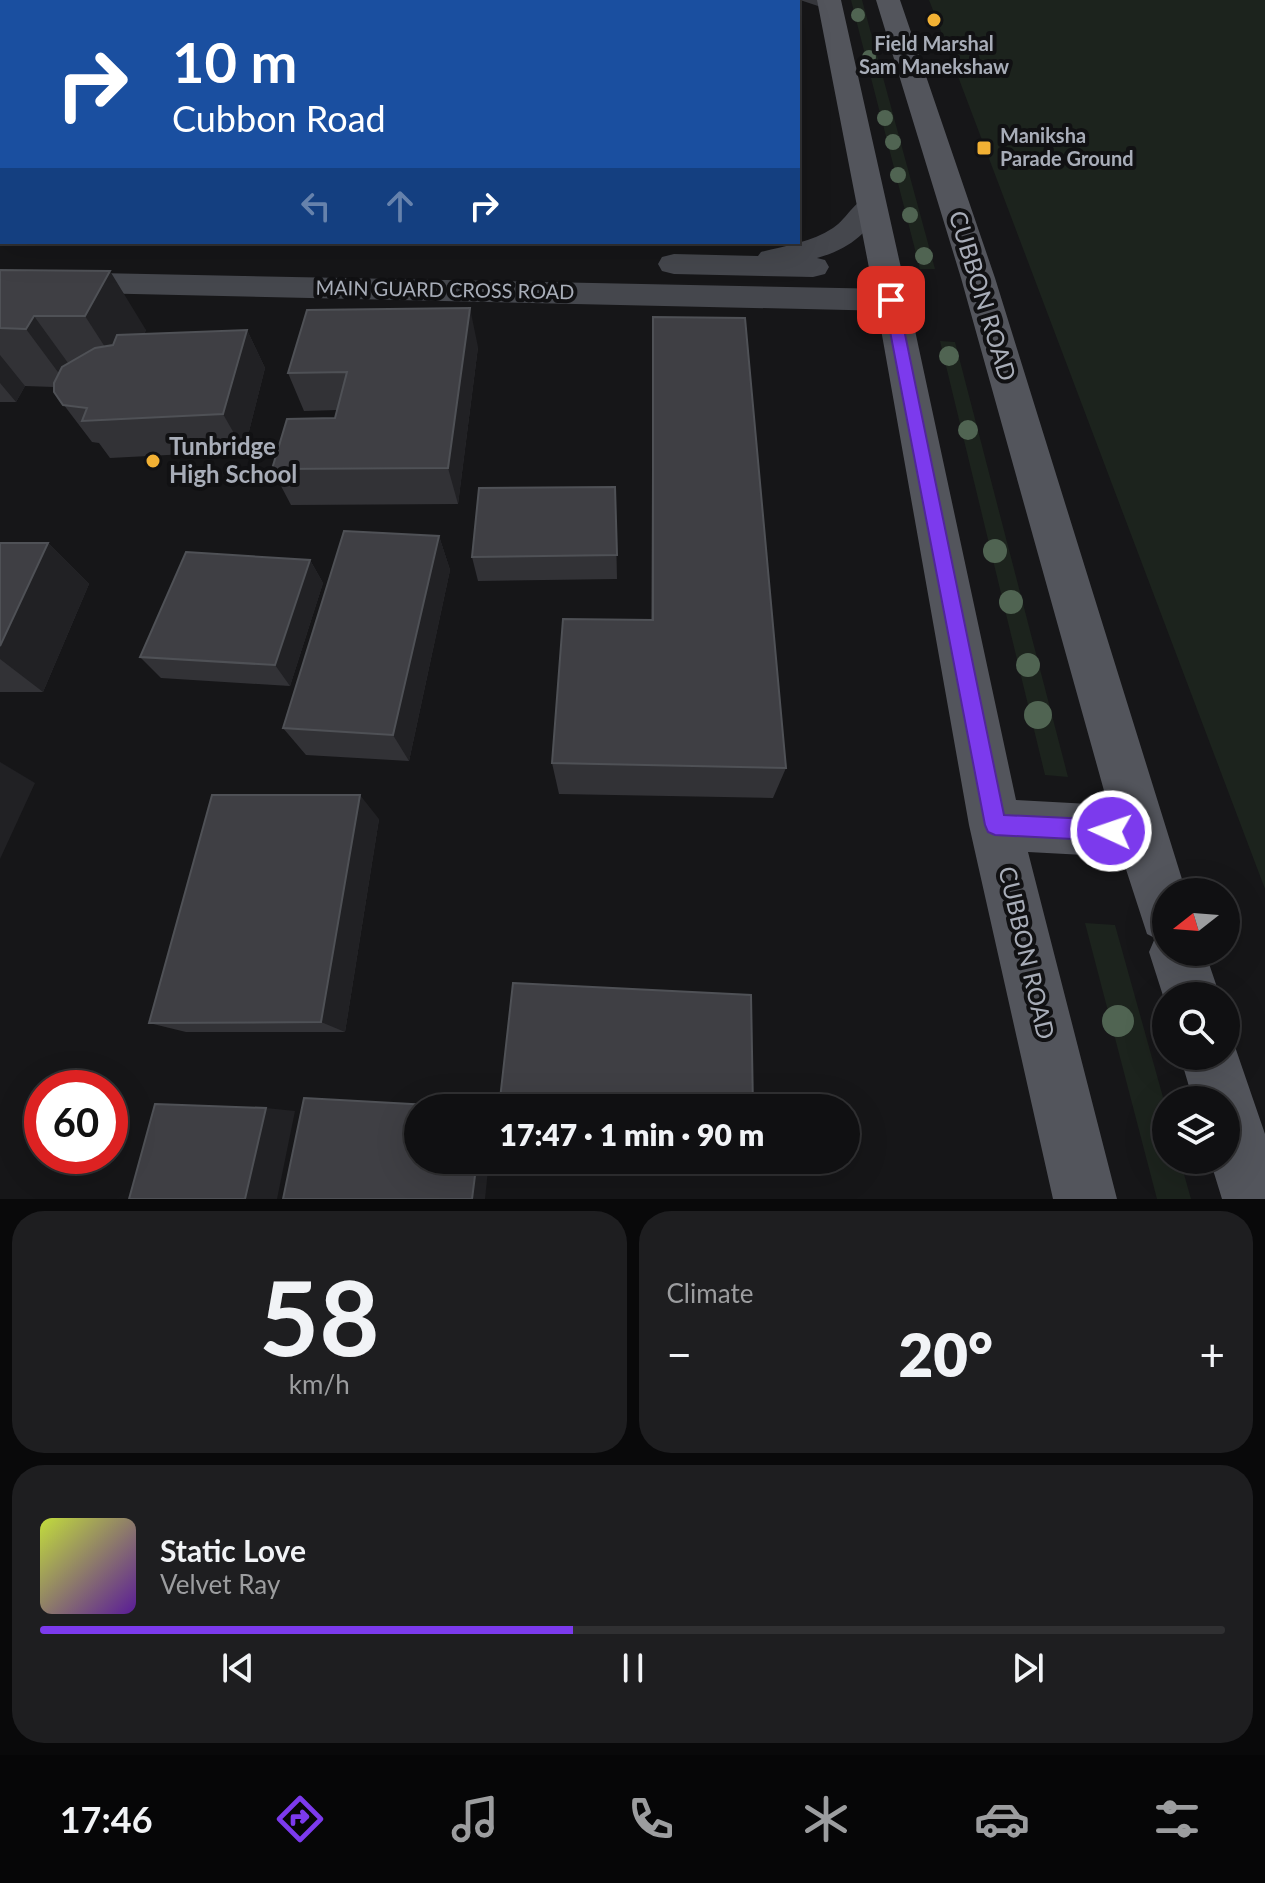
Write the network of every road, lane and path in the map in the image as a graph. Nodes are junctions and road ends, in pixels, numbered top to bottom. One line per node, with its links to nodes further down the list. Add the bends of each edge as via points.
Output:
1 (888, 0): 9 (main road, CUBBON ROAD, via 978,278)
2 (822, 2): 3 (main road, CUBBON ROAD)
3 (871, 205): 5 (street, via 851,231 839,237); 7 (main road, CUBBON ROAD)
4 (0, 255): 5 (street, MAIN GUARD CROSS ROAD)
5 (747, 265): 7 (street, MAIN GUARD CROSS ROAD)
6 (0, 281): 7 (street, MAIN GUARD CROSS ROAD)
7 (887, 284): 8 (main road, CUBBON ROAD)
8 (995, 825): 9 (main road); 12 (main road, CUBBON ROAD)
9 (1140, 832): 10 (main road, CUBBON ROAD)
10 (1154, 878)
11 (1240, 1154): 13 (main road)
12 (1085, 1199)
13 (1254, 1199)

